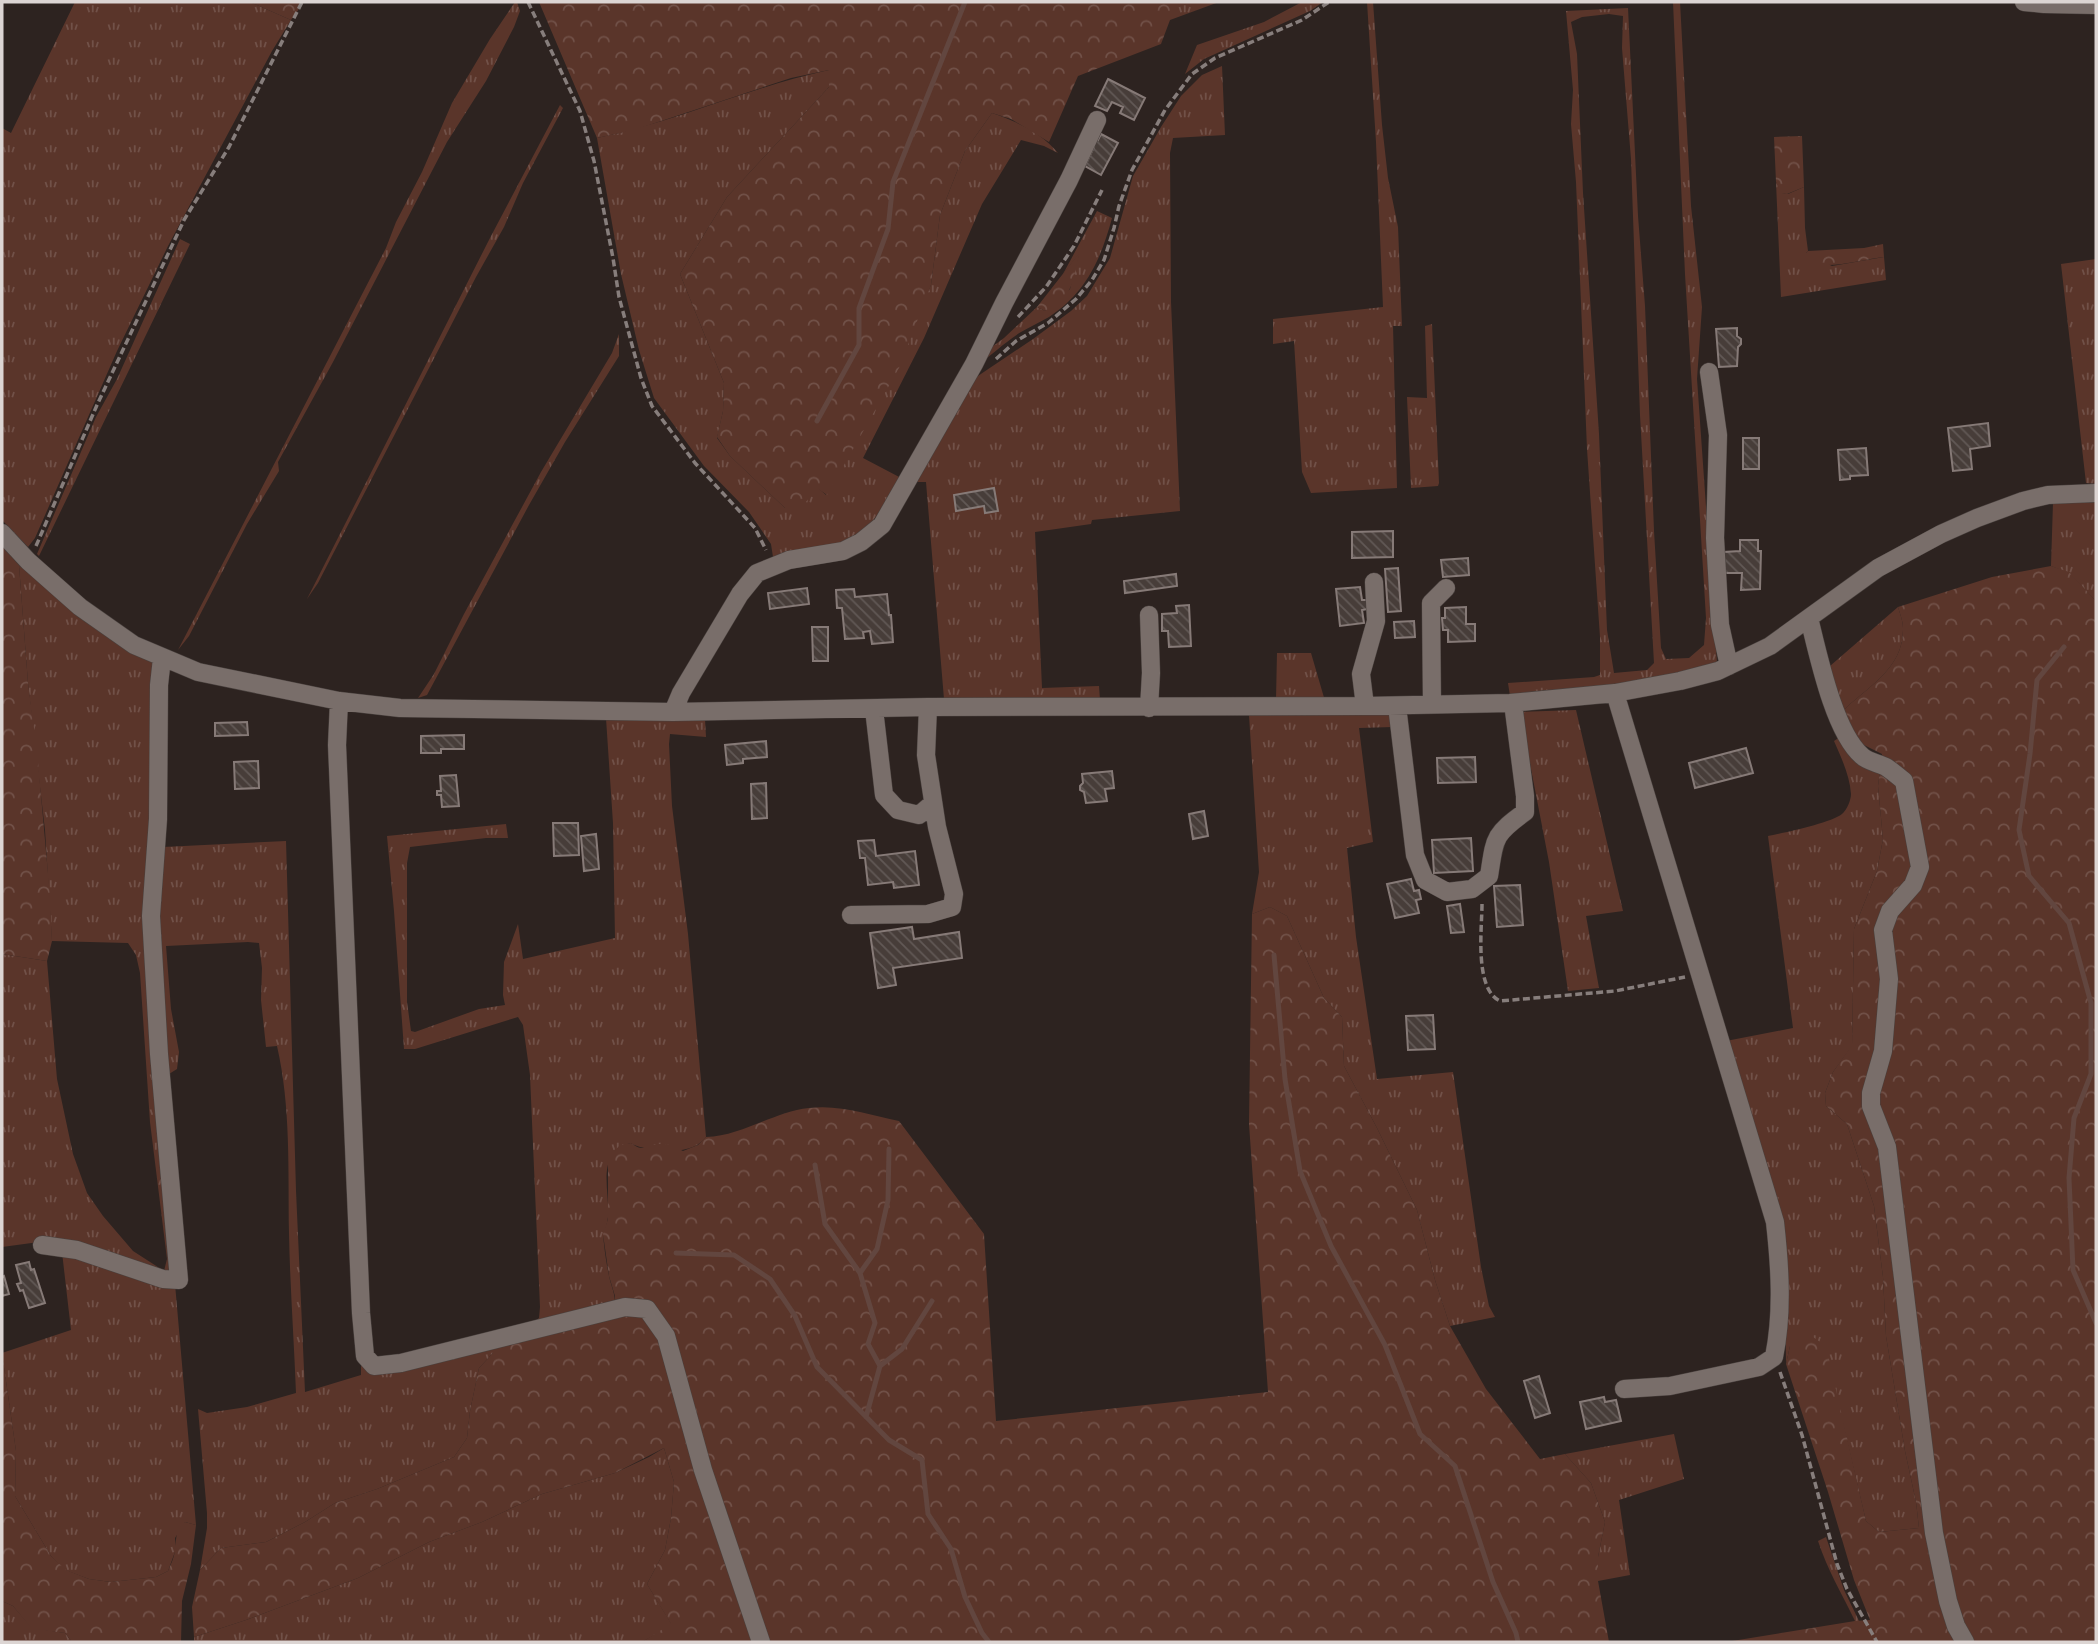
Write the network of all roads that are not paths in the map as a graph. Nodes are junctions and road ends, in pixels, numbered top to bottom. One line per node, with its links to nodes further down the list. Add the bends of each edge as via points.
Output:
1 (2024, 2): 2 (street)
2 (2096, 5)
3 (1097, 120): 22 (street, via 969,373 882,525 843,551 789,560 757,573 740,594)
4 (1709, 372): 12 (street, via 1718,435 1715,538 1719,613)
5 (2096, 493): 10 (street, via 2048,495 1977,518 1878,568)
6 (2, 533): 11 (street, via 80,607 134,645)
7 (1374, 582): 17 (street, via 1376,621 1361,674)
8 (1446, 588): 16 (street, via 1432,603)
9 (1149, 615): 20 (street)
10 (1809, 618): 12 (street, via 1770,646); 28 (street, via 1839,720 1850,741 1863,757 1904,781 1920,867 1913,885 1890,911 1883,930 1889,979 1883,1051 1871,1106 1887,1147 1934,1533 1948,1601)
11 (162, 658): 14 (street, via 198,672); 25 (street, via 151,916 178,1280 76,1250)
12 (1729, 666): 13 (street, via 1680,681)
13 (1615, 692): 15 (street); 26 (street, via 1775,1222 1780,1266 1774,1357 1759,1367 1670,1386)
14 (339, 701): 22 (street, via 400,708); 27 (street, via 338,772 365,1356 374,1366 401,1363 625,1307 647,1308 666,1336 703,1470)
15 (1513, 702): 16 (street); 18 (street, via 1525,812 1498,833 1489,876 1472,889 1447,891 1425,880 1415,855)
16 (1432, 705): 18 (street)
17 (1365, 706): 18 (street); 20 (street)
18 (1397, 706)
19 (928, 707): 20 (street); 21 (street); 23 (street, via 926,755)
20 (1149, 708)
21 (874, 709): 22 (street); 23 (street, via 884,795 898,810 919,815)
22 (673, 712)
23 (933, 803): 24 (street, via 954,894 952,906 928,914)
24 (851, 915)
25 (42, 1245)
26 (1625, 1389)
27 (761, 1642)
28 (1965, 1642)

